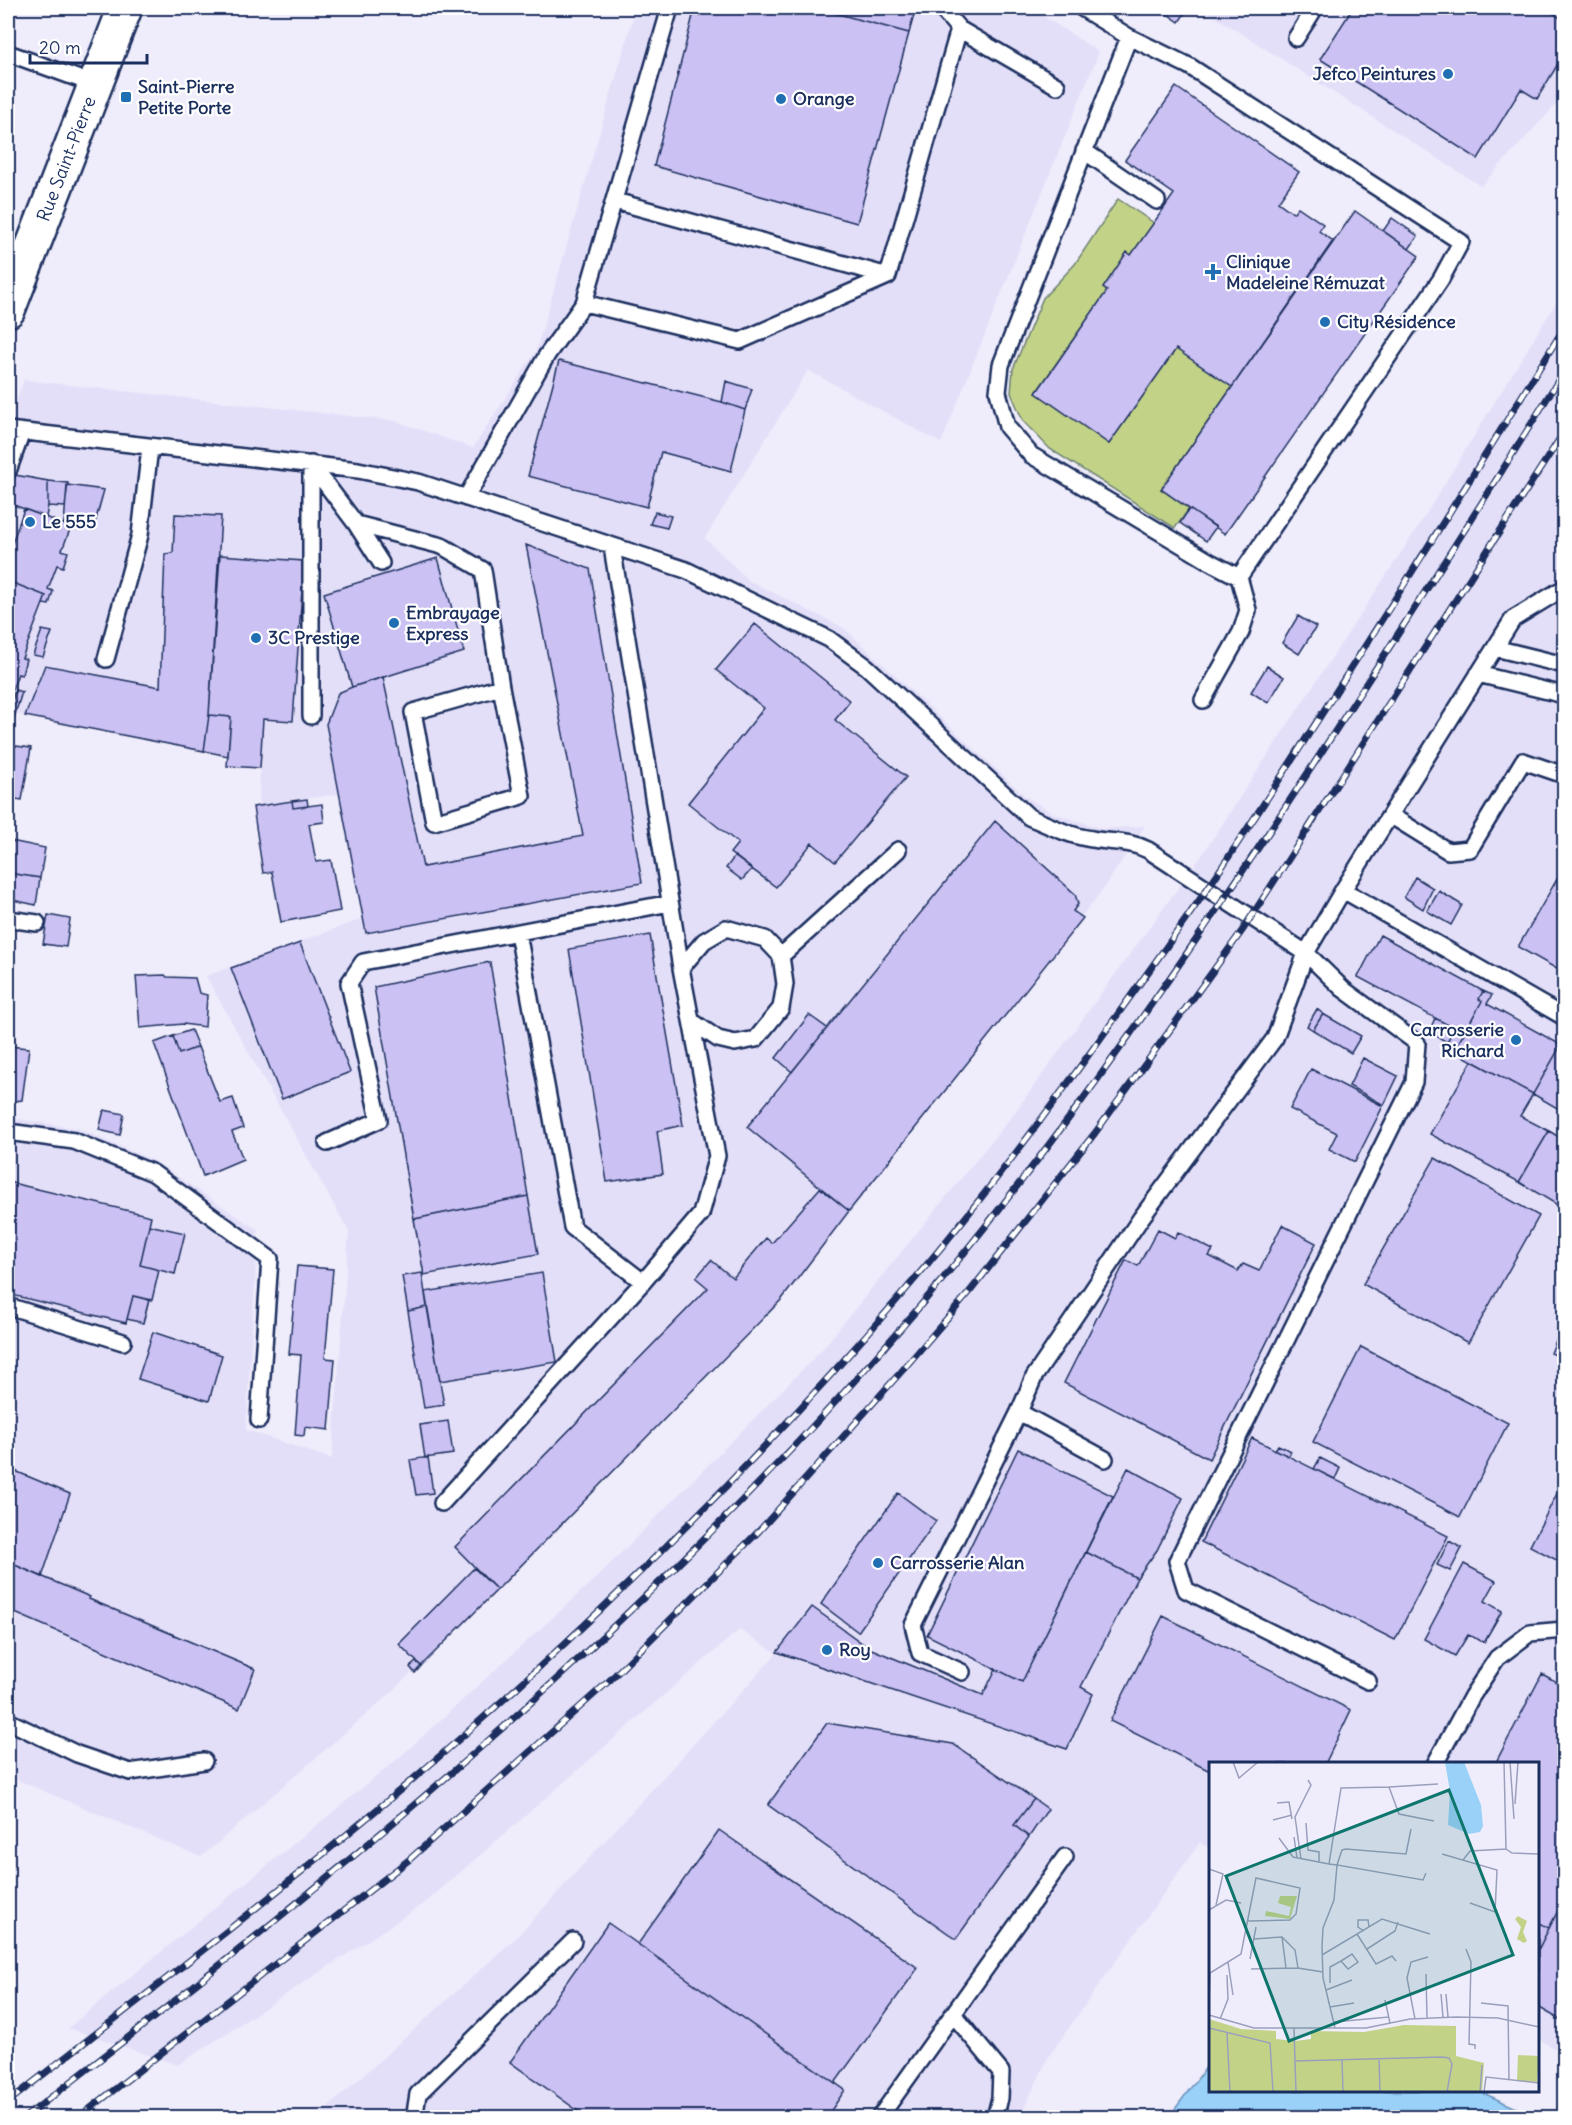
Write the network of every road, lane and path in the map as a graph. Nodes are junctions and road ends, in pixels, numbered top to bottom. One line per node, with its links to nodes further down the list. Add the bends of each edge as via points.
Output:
1 (125, 8): 10 (main road, Rue Saint-Pierre)
2 (670, 8): 13 (lane)
3 (941, 8): 6 (lane)
4 (1082, 8): 7 (lane)
5 (1315, 8): 8 (lane)
6 (959, 29): 11 (lane); 15 (lane)
7 (1129, 37): 12 (lane); 26 (lane, via 1189,66 1461,242 1442,279)
8 (1296, 38)
9 (8, 53): 10 (lane)
10 (96, 85): 17 (main road, Rue Saint-Pierre)
11 (1057, 86)
12 (1084, 151): 14 (lane); 26 (lane, via 1001,365 998,392 1007,427 1031,455)
13 (615, 201): 15 (lane); 16 (lane)
14 (1157, 201)
15 (888, 276): 16 (lane, via 740,341)
16 (584, 303): 22 (lane, via 547,355)
17 (8, 310)
18 (15, 431): 19 (lane); 21 (lane)
19 (150, 447): 20 (lane); 29 (lane, via 140,535)
20 (311, 464): 22 (lane, via 418,482); 23 (lane); 35 (lane)
21 (8, 471)
22 (466, 498): 24 (lane)
23 (356, 524): 25 (lane); 32 (lane, via 442,546 483,570)
24 (612, 547): 40 (lane); 44 (lane, via 686,570 829,639 867,668 1029,817 1061,832 1141,846)
25 (381, 563)
26 (1239, 577): 34 (lane, via 1248,610 1241,632)
27 (1564, 588): 28 (lane, via 1513,619)
28 (1495, 648): 30 (lane); 31 (lane)
29 (106, 659)
30 (1564, 666)
31 (1478, 674): 33 (lane); 37 (lane)
32 (501, 687): 32 (lane, via 522,796 434,822 413,712)
33 (1564, 695)
34 (1203, 700)
35 (311, 716)
36 (1564, 775): 37 (lane, via 1523,761 1470,849 1448,851)
37 (1390, 815): 39 (lane)
38 (897, 850): 45 (lane)
39 (1343, 890): 44 (lane); 47 (lane)
40 (670, 903): 43 (lane); 46 (lane)
41 (8, 919): 42 (lane)
42 (37, 923)
43 (518, 933): 50 (lane, via 363,962 349,983 379,1120); 51 (lane, via 572,1227)
44 (1306, 953): 54 (lane, via 1275,1038 1141,1218 1034,1377); 60 (lane, via 1343,989 1417,1043 1414,1082 1177,1561 1186,1590)
45 (781, 956): 46 (lane, via 765,939 726,928 704,941); 48 (lane, via 785,984 781,1008 756,1039 735,1044 718,1039)
46 (681, 968): 48 (lane)
47 (1564, 1017)
48 (693, 1022): 51 (lane, via 717,1156 701,1214)
49 (8, 1132): 55 (lane, via 74,1141 153,1173 270,1259)
50 (327, 1143)
51 (643, 1281): 57 (lane)
52 (8, 1306): 53 (lane)
53 (123, 1342)
54 (1019, 1412): 56 (lane); 59 (lane, via 913,1625 920,1653)
55 (259, 1420)
56 (1106, 1459)
57 (442, 1503)
58 (1564, 1630): 63 (lane, via 1530,1633 1497,1658)
59 (962, 1672)
60 (1368, 1681)
61 (8, 1721): 62 (lane, via 77,1754 130,1772)
62 (204, 1761)
63 (1436, 1762)
64 (1065, 1857): 66 (lane)
65 (573, 1941): 67 (lane, via 418,2094 415,2113)
66 (953, 2014): 68 (lane); 69 (lane, via 1000,2072 1000,2098)
67 (419, 2118)
68 (879, 2118)
69 (994, 2118)

